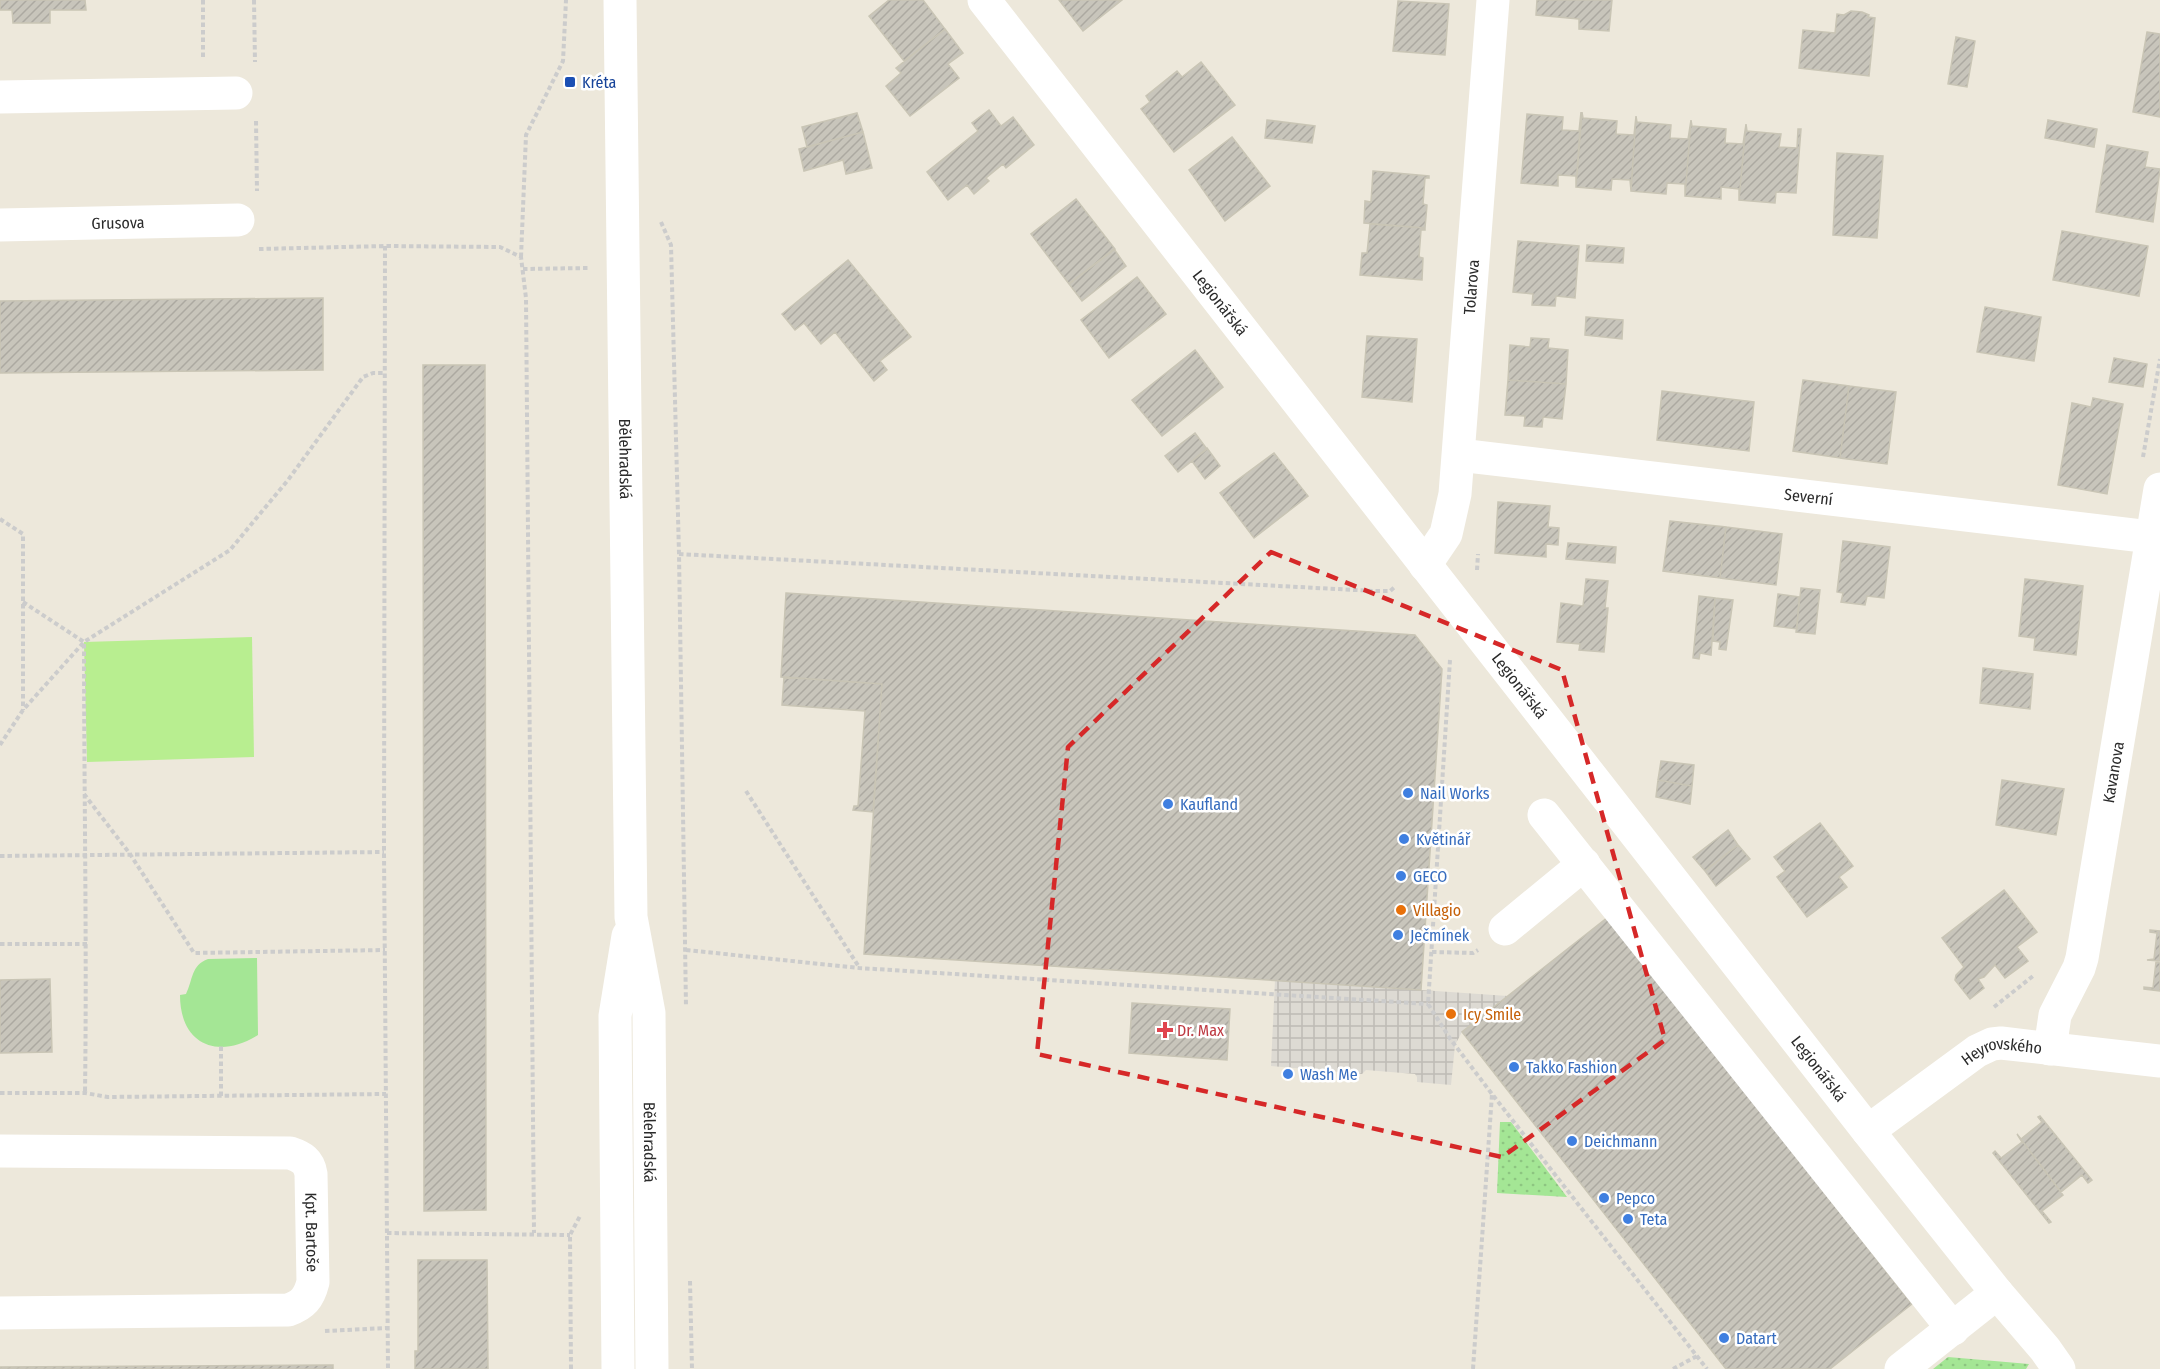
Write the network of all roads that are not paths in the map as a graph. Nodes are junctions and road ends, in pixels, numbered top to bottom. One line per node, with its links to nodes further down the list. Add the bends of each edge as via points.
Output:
1 (620, 0): 14 (street, Bělehradská)
2 (984, 0): 11 (street, Legionářská)
3 (1493, 0): 8 (street, Tolarova)
4 (236, 93): 5 (street)
5 (0, 97)
6 (238, 220): 7 (street, Grusova)
7 (0, 225)
8 (1459, 455): 10 (street, Severní); 11 (street, Tolarova, via 1446,534)
9 (2151, 477): 10 (street, Kavanova)
10 (2156, 538): 16 (street, Kavanova, via 2082,958 2055,1015)
11 (1425, 565): 18 (street, Legionářská)
12 (1544, 814): 13 (street)
13 (1584, 864): 15 (street); 22 (street)
14 (632, 917): 24 (street, Bělehradská, via 615,1016); 25 (street, Bělehradská, via 649,1013)
15 (1505, 929)
16 (2050, 1048): 17 (street, Heyrovského); 18 (street, Heyrovského, via 2001,1043 1984,1047)
17 (2160, 1061)
18 (1868, 1131): 20 (street, Legionářská)
19 (0, 1151): 21 (street, Kpt. Bartoše, via 298,1156 310,1166 311,1174 313,1282 305,1301 288,1310)
20 (1997, 1293): 22 (street); 23 (street, Legionářská)
21 (0, 1313)
22 (1953, 1329): 26 (street)
23 (2046, 1362)
24 (618, 1369)
25 (652, 1369)
26 (1901, 1369)

